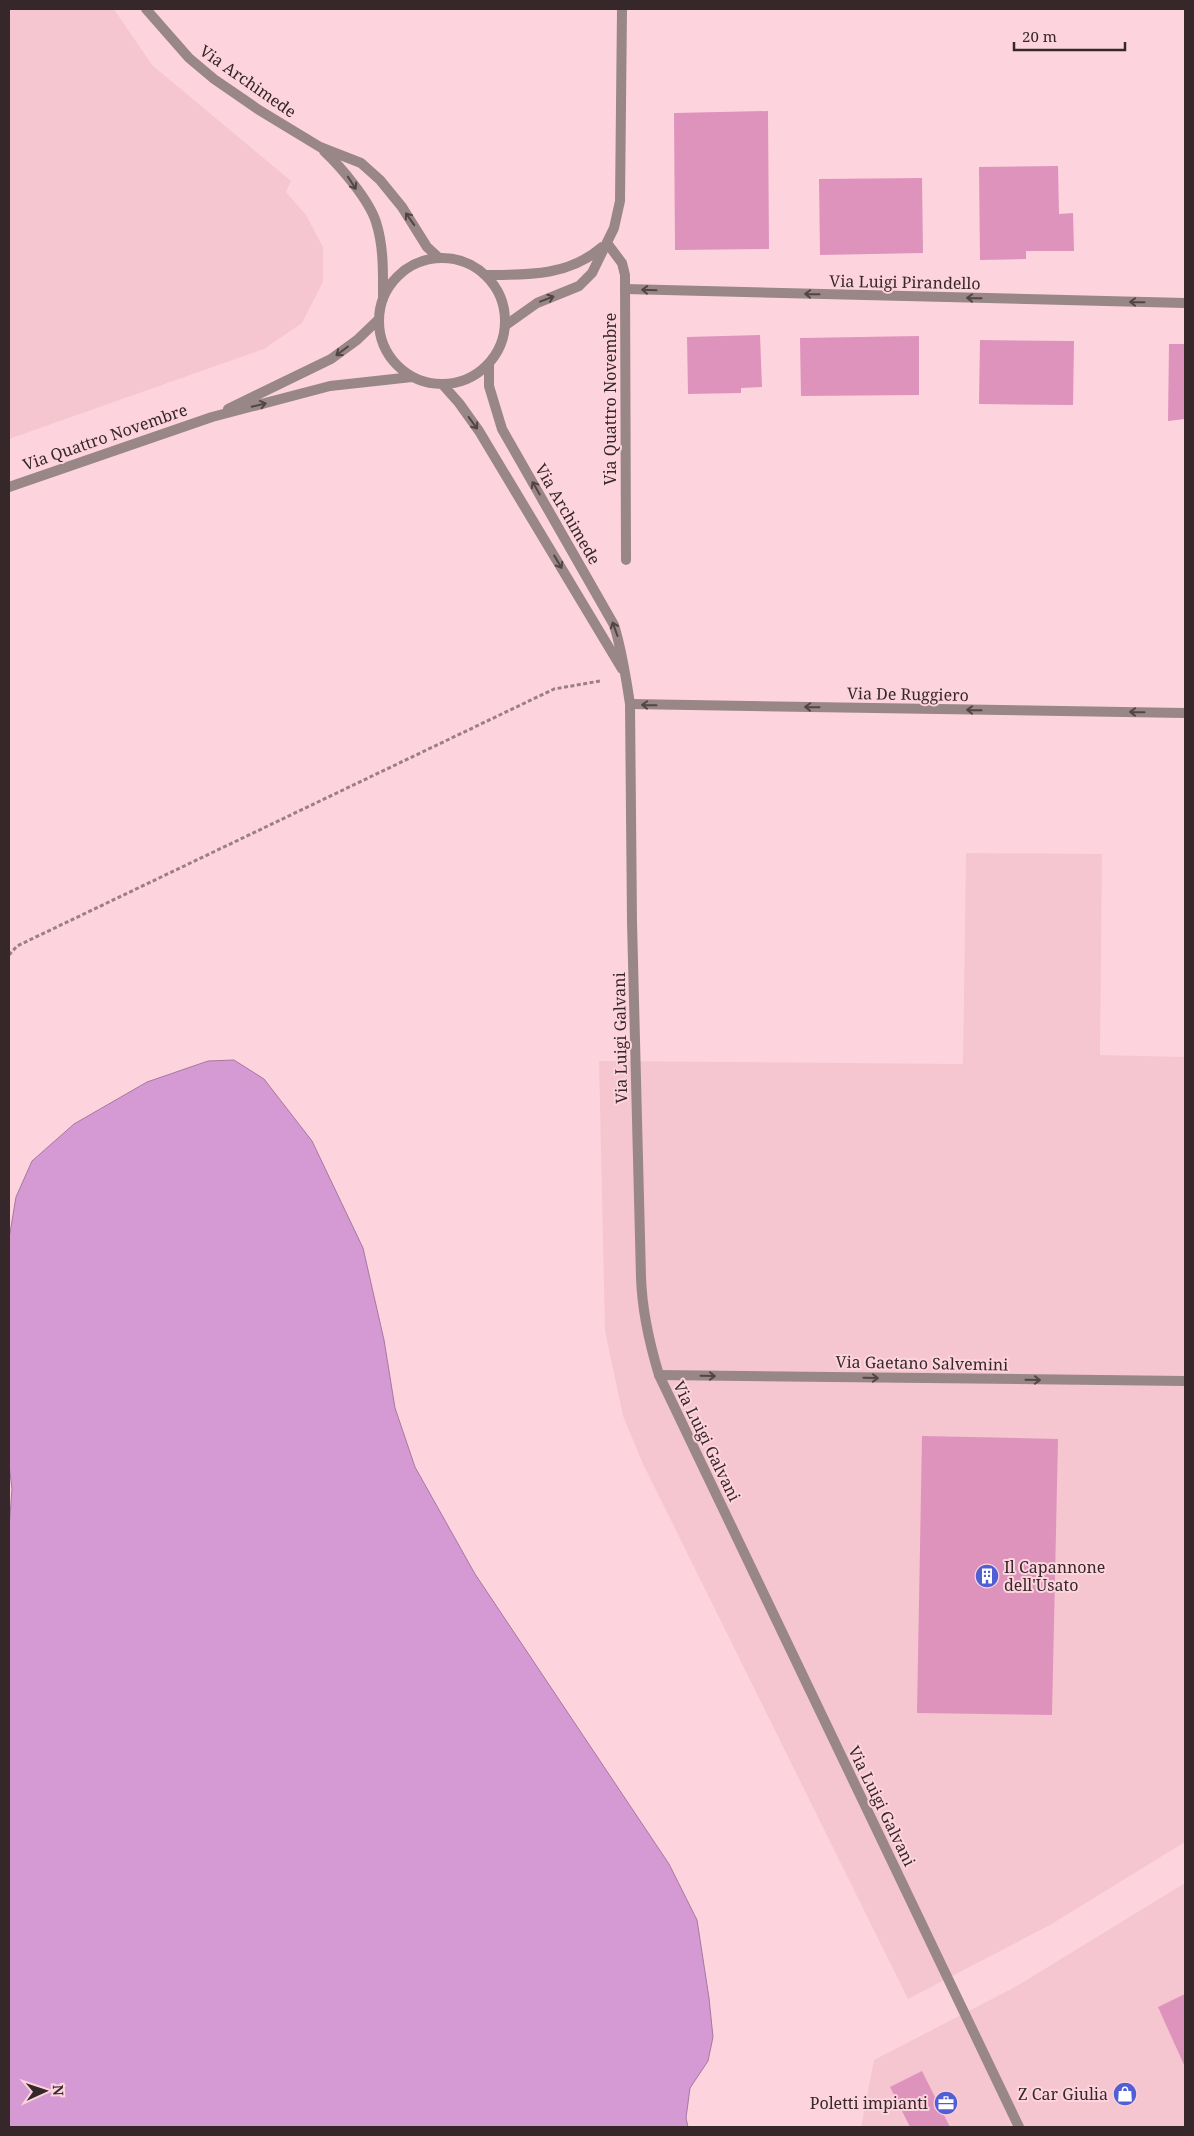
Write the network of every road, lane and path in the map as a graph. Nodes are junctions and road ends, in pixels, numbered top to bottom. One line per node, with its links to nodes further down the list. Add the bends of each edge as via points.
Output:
1 (146, 9): 3 (street, Via Archimede, via 201,69)
2 (622, 9): 4 (street, via 620,201)
3 (320, 147): 5 (street, Via Archimede, one-way to 3, via 380,180 360,163); 8 (street, Via Archimede, one-way to 8, via 342,168 375,220 383,260)
4 (607, 243): 6 (street, via 590,258 568,268 527,275); 7 (street, Via Quattro Novembre, via 622,263); 11 (street, one-way to 4, via 537,303 579,286 592,273)
5 (438, 258): 6 (street, via 465,262); 8 (street, via 421,262 401,273)
6 (486, 276): 11 (street, via 502,301)
7 (625, 289): 9 (street, Via Luigi Pirandello, one-way to 7); 17 (street, Via Quattro Novembre)
8 (383, 299): 10 (street)
9 (1185, 303)
10 (379, 320): 13 (street, via 386,351 401,370); 15 (street, Via Quattro Novembre, one-way to 15, via 331,359)
11 (506, 325): 12 (street, via 503,340)
12 (489, 365): 14 (street, via 469,379); 18 (street, Via Archimede, one-way to 12, via 614,625 502,429 489,386)
13 (412, 377): 14 (street); 15 (street, Via Quattro Novembre, one-way to 13, via 330,386)
14 (443, 385): 18 (street, Via Archimede, one-way to 18, via 478,430)
15 (212, 417): 16 (street, Via Quattro Novembre)
16 (9, 486)
17 (626, 560)
18 (626, 677): 19 (street, Via Archimede); 21 (path, via 554,689 17,946)
19 (630, 704): 20 (street, Via De Ruggiero, one-way to 19); 22 (street, Via Luigi Galvani, via 640,1277 647,1336)
20 (1185, 713)
21 (9, 955)
22 (659, 1375): 23 (street, Via Gaetano Salvemini, one-way to 23); 24 (street, Via Luigi Galvani)
23 (1185, 1381)
24 (1019, 2127)

